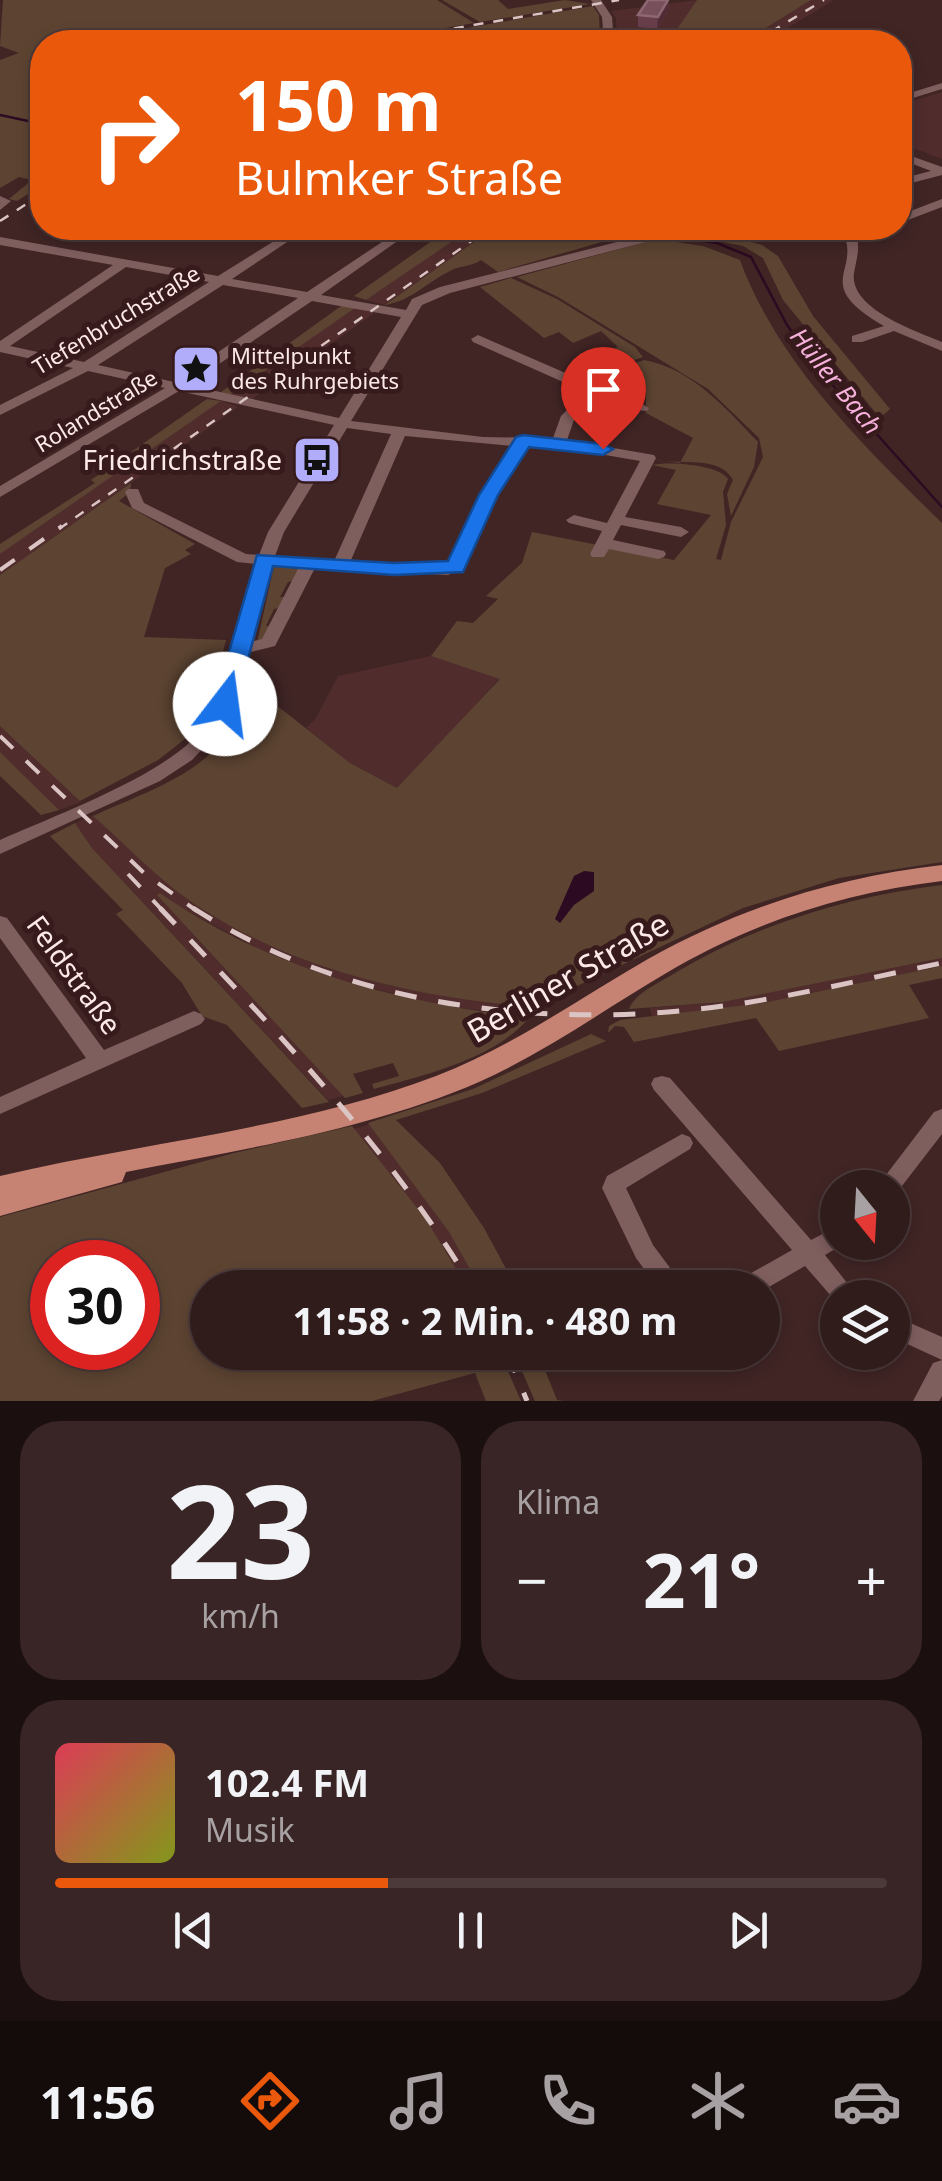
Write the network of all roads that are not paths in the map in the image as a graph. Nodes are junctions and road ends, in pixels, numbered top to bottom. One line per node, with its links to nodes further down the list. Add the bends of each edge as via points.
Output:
1 (596, 0): 2 (street)
2 (608, 30)
3 (942, 86): 4 (street)
4 (912, 95)
5 (912, 159): 6 (street)
6 (942, 171): 7 (street)
7 (912, 179)
8 (942, 203): 9 (street)
9 (912, 214)
10 (283, 240): 16 (street, Tiefenbruchstraße)
11 (392, 240): 17 (street, Rolandstraße)
12 (629, 240): 18 (street, via 435,293)
13 (853, 240): 19 (street, via 848,290)
14 (0, 241): 15 (street)
15 (126, 262): 16 (street); 23 (street)
16 (222, 278): 17 (street); 24 (street, Tiefenbruchstraße)
17 (312, 294): 18 (street); 27 (street, Rolandstraße)
18 (408, 314): 31 (street)
19 (895, 326): 21 (street); 22 (street)
20 (478, 340): 26 (street)
21 (857, 340)
22 (940, 345)
23 (0, 348): 24 (street)
24 (84, 368): 27 (street); 30 (street, Tiefenbruchstraße)
25 (625, 368): 26 (street)
26 (578, 382): 28 (street, via 590,391)
27 (175, 388): 31 (street); 35 (street, Rolandstraße)
28 (584, 401): 29 (street); 34 (street, via 568,416)
29 (642, 408)
30 (0, 411)
31 (340, 422): 32 (street); 41 (street)
32 (400, 431): 33 (street); 43 (street)
33 (523, 441): 34 (street); 43 (street, via 488,495 455,567)
34 (558, 443): 39 (street, via 649,458)
35 (0, 492)
36 (134, 492): 41 (street, via 137,505 226,554)
37 (574, 520): 39 (street)
38 (681, 532): 39 (street)
39 (608, 537): 40 (street)
40 (658, 554)
41 (264, 559): 42 (street); 44 (street)
42 (309, 564): 43 (street); 44 (street, via 268,642)
43 (340, 566)
44 (239, 650): 45 (street, via 222,712 186,756)
45 (0, 848)
46 (942, 874): 54 (main road, Berliner Straße, via 837,891 748,920 653,968 524,1048 444,1085)
47 (0, 923): 49 (street, Feldstraße)
48 (194, 1019): 49 (street, Feldstraße)
49 (100, 1061): 51 (street, Feldstraße)
50 (662, 1084): 59 (street)
51 (0, 1106)
52 (942, 1118): 55 (street)
53 (682, 1143): 60 (street, via 614,1182)
54 (168, 1153): 56 (main road, Berliner Straße, via 138,1154); 57 (main road, Berliner Straße)
55 (901, 1170)
56 (0, 1188)
57 (0, 1204)
58 (820, 1248): 59 (street)
59 (808, 1256): 61 (street); 62 (street)
60 (659, 1270)
61 (780, 1270)
62 (830, 1280)
63 (910, 1334): 64 (street)
64 (942, 1349)
65 (942, 1371): 66 (street)
66 (926, 1401)

